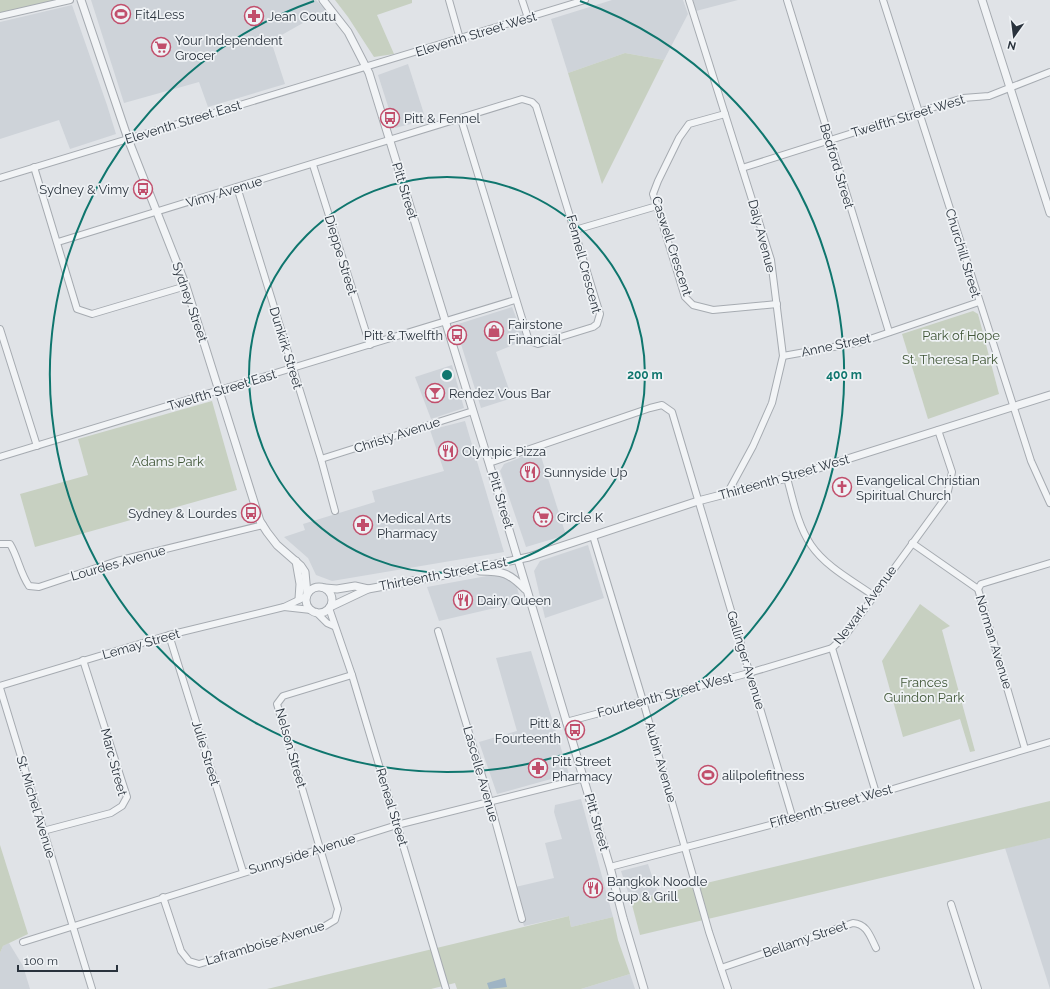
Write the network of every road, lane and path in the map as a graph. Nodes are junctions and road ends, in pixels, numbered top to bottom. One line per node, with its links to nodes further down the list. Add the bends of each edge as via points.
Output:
1 (70, 0): 11 (street)
2 (81, 0): 20 (street, Sydney Street)
3 (323, 0): 14 (street, Pitt Street, via 348,32)
4 (449, 0): 13 (street)
5 (522, 0): 12 (street)
6 (585, 0): 12 (street, Eleventh Street West)
7 (689, 0): 18 (street, Daly Avenue)
8 (787, 0): 22 (street, Bedford Street, via 815,86 819,110)
9 (883, 0): 17 (street, Churchill Street)
10 (982, 0): 16 (street)
11 (0, 16)
12 (528, 18): 13 (street, Eleventh Street West)
13 (460, 39): 14 (street, Eleventh Street West)
14 (366, 66): 20 (street, Eleventh Street East); 21 (street, Pitt Street)
15 (1050, 72): 16 (street, Twelfth Street West)
16 (1010, 88): 17 (street, Twelfth Street West, via 989,96 964,98); 30 (street)
17 (919, 111): 22 (street, Twelfth Street West); 35 (street, Churchill Street)
18 (725, 114): 25 (street, Daly Avenue); 28 (street, Caswell Crescent, via 689,124 679,138 658,181 653,194)
19 (461, 119): 21 (street, Fennell Crescent); 31 (street, Fennell Crescent, via 522,99 532,102 536,106); 34 (street, Fennell Crescent)
20 (128, 139): 24 (street, Eleventh Street East); 29 (street, Sydney Street)
21 (390, 139): 23 (street, Vimy Avenue); 37 (street, Pitt Street)
22 (829, 140): 25 (street, Twelfth Street West); 39 (street, Bedford Street)
23 (313, 165): 27 (street, Vimy Avenue); 40 (street, Dieppe Street)
24 (34, 167): 26 (street, Eleventh Street East); 32 (street)
25 (742, 168): 36 (street, Daly Avenue, via 771,260)
26 (0, 178)
27 (237, 187): 29 (street, Vimy Avenue); 42 (street, Dunkirk Street)
28 (656, 206): 31 (street); 36 (street, Caswell Crescent, via 685,297 693,306 713,310)
29 (158, 213): 32 (street, Vimy Avenue); 33 (street, Sydney Street)
30 (1050, 213)
31 (575, 230): 34 (street, Fennell Crescent, via 600,314 597,324 535,344 528,338)
32 (58, 242): 33 (street, via 77,308 84,312 92,314)
33 (186, 286): 43 (street, Sydney Street)
34 (515, 300): 37 (street)
35 (979, 302): 39 (street, Anne Street); 45 (street, Churchill Street)
36 (777, 304): 41 (street, Daly Avenue)
37 (445, 322): 40 (street, Twelfth Street East); 46 (street, Pitt Street)
38 (0, 329): 48 (street)
39 (889, 332): 41 (street, Anne Street, via 861,342)
40 (370, 345): 42 (street, Twelfth Street East)
41 (783, 356): 53 (street, Daly Avenue, via 772,403)
42 (293, 369): 43 (street, Twelfth Street East); 50 (street, Dunkirk Street)
43 (219, 390): 48 (street, Twelfth Street East); 57 (street, Sydney Street)
44 (1050, 395): 45 (street, Thirteenth Street West)
45 (1013, 407): 47 (street, Thirteenth Street West); 55 (street, Churchill Street, via 1030,461)
46 (473, 411): 50 (street, Christy Avenue); 51 (street, Pitt Street)
47 (938, 430): 52 (street, Thirteenth Street West); 59 (street, Newark Avenue, via 952,472 947,496)
48 (37, 446): 49 (street, Twelfth Street East)
49 (0, 457)
50 (321, 460): 56 (street, Dunkirk Street)
51 (489, 463): 54 (street, Gallinger Avenue, via 662,405 672,412); 61 (street, Pitt Street)
52 (787, 478): 53 (street, Thirteenth Street West); 70 (street, via 804,534 812,546 832,567)
53 (727, 494): 54 (street, Thirteenth Street West)
54 (698, 501): 58 (street, Thirteenth Street West); 80 (street, Gallinger Avenue)
55 (1050, 503)
56 (335, 511)
57 (263, 525): 60 (street, Lourdes Avenue, via 117,561 39,587 29,586 22,576 16,553 10,544); 62 (street, Sydney Street, via 277,545)
58 (593, 536): 61 (street, Thirteenth Street West); 83 (street, Aubin Avenue)
59 (912, 543): 68 (street, Norman Avenue); 70 (street, Newark Avenue)
60 (0, 544)
61 (518, 559): 64 (street, Thirteenth Street East); 67 (street, Pitt Street)
62 (296, 561): 69 (street, Sydney Street, via 305,572); 71 (street, via 300,584)
63 (1050, 563): 68 (street, via 981,584)
64 (468, 571): 66 (street, Thirteenth Street East); 67 (street, via 500,571)
65 (325, 588): 66 (street, Thirteenth Street East, via 355,586); 69 (street, via 314,587); 73 (street, via 332,596)
66 (368, 589): 73 (street, Thirteenth Street East)
67 (526, 589): 84 (street, Pitt Street)
68 (978, 589): 86 (street, Norman Avenue)
69 (307, 595): 71 (street, Lemay Street); 74 (street, via 306,603)
70 (874, 596): 78 (street, Newark Avenue, via 845,636)
71 (299, 599): 72 (street, Lemay Street)
72 (284, 607): 74 (street, Lemay Street); 77 (street, Lemay Street)
73 (330, 607): 74 (street, via 324,612); 75 (street, Reneal Street)
74 (314, 611): 75 (street, Reneal Street)
75 (334, 626): 81 (street, Reneal Street)
76 (438, 630): 89 (street, Lascelle Avenue)
77 (169, 635): 79 (street, Lemay Street); 96 (street, Julie Street)
78 (832, 648): 80 (street, Fourteenth Street West); 88 (street, Newark Avenue)
79 (83, 660): 82 (street, Lemay Street); 92 (street, Marc Street, via 127,797 122,806 111,813)
80 (749, 673): 83 (street, Fourteenth Street West); 90 (street, Gallinger Avenue)
81 (352, 675): 91 (street, Reneal Street); 94 (street, Nelson Street, via 283,696 277,704)
82 (0, 687): 92 (street, St. Michel Avenue)
83 (643, 701): 84 (street, Fourteenth Street West); 93 (street, Aubin Avenue)
84 (566, 722): 87 (street, Pitt Street)
85 (1050, 742): 86 (street, Fifteenth Street West)
86 (1025, 749): 88 (street, Fifteenth Street West)
87 (584, 778): 89 (street, Sunnyside Avenue); 95 (street, Pitt Street)
88 (876, 793): 90 (street, Fifteenth Street West)
89 (490, 802): 91 (street, Sunnyside Avenue); 99 (street, Lascelle Avenue)
90 (793, 819): 93 (street, Fifteenth Street West)
91 (397, 825): 94 (street, Sunnyside Avenue); 105 (street, Reneal Street)
92 (43, 832): 100 (street, St. Michel Avenue)
93 (686, 846): 95 (street, Fifteenth Street West); 103 (street, Aubin Avenue, via 709,932)
94 (320, 848): 96 (street, Sunnyside Avenue); 97 (street, Laframboise Avenue, via 338,909 335,920 325,926 199,964 189,961 181,951)
95 (610, 867): 106 (street, Pitt Street)
96 (243, 872): 97 (street, Sunnyside Avenue)
97 (163, 898): 100 (street, Sunnyside Avenue)
98 (951, 904): 108 (street)
99 (522, 919)
100 (73, 926): 101 (street, Sunnyside Avenue); 104 (street, St. Michel Avenue)
101 (23, 942)
102 (876, 948): 103 (street, Bellamy Street, via 867,929 860,923 853,923)
103 (722, 968): 107 (street, Aubin Avenue)
104 (92, 989)
105 (446, 989)
106 (644, 989)
107 (728, 989)
108 (978, 989)

